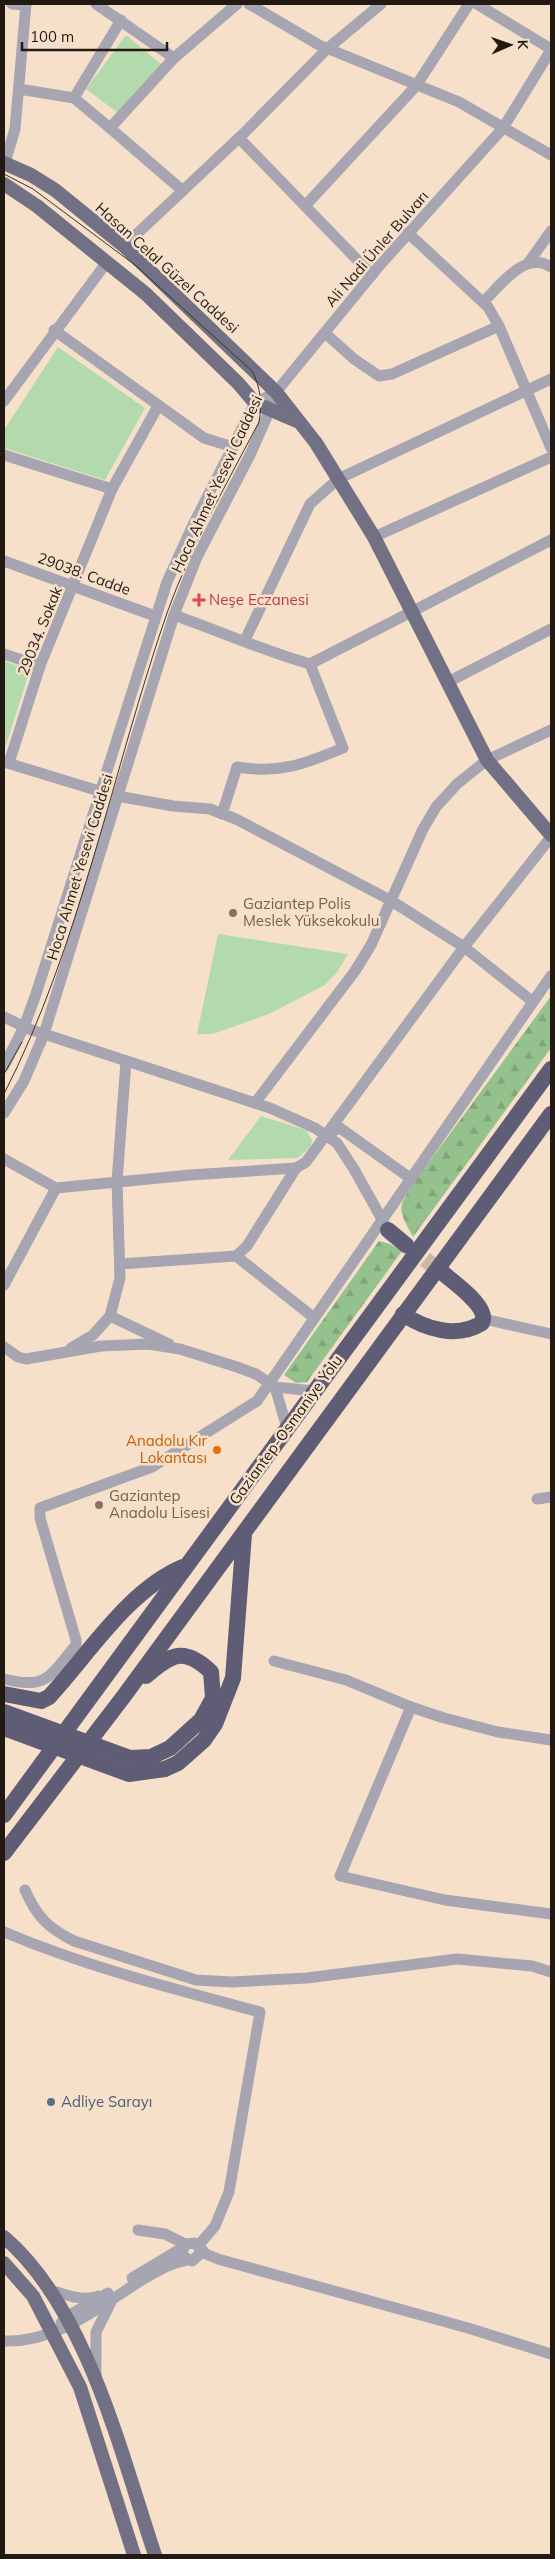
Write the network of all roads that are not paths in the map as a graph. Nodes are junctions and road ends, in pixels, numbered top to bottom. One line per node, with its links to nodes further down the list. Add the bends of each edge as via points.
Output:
1 (12, 4): 8 (street)
2 (96, 4): 9 (street)
3 (237, 4): 12 (street)
4 (248, 4): 10 (street)
5 (381, 4): 10 (street)
6 (469, 4): 13 (street)
7 (477, 4): 11 (street)
8 (26, 5): 14 (street)
9 (121, 20): 12 (street); 15 (street)
10 (327, 49): 13 (street); 18 (street)
11 (551, 50): 17 (street, Ali Nadi Ünler Bulvarı)
12 (174, 58): 16 (street)
13 (416, 86): 17 (street, via 459,102); 23 (street)
14 (19, 88): 15 (street); 20 (street, via 15,129)
15 (74, 98): 16 (street)
16 (110, 128): 22 (street)
17 (502, 128): 19 (street); 25 (street, Ali Nadi Ünler Bulvarı)
18 (239, 138): 22 (street); 23 (street)
19 (551, 155)
20 (4, 163): 26 (main road, Hasan Celal Güzel Caddesi, via 54,190)
21 (4, 184): 27 (main road)
22 (184, 191): 26 (street)
23 (305, 206): 30 (street)
24 (551, 231): 28 (street)
25 (408, 233): 30 (street, Ali Nadi Ünler Bulvarı); 31 (street)
26 (124, 246): 37 (main road, Hasan Celal Güzel Caddesi)
27 (107, 262): 33 (street); 39 (main road, via 153,300 238,382)
28 (529, 262): 29 (street, via 542,261); 31 (street)
29 (551, 266)
30 (372, 275): 34 (street, Ali Nadi Ünler Bulvarı)
31 (483, 302): 32 (street)
32 (499, 326): 34 (street, via 392,374 379,376); 36 (street)
33 (54, 330): 38 (street); 40 (street)
34 (325, 333): 37 (street, Ali Nadi Ünler Bulvarı)
35 (551, 380): 36 (street)
36 (527, 391): 44 (street); 47 (street)
37 (276, 392): 39 (street, Hoca Ahmet Yesevi Caddesi); 41 (street, Hoca Ahmet Yesevi Caddesi); 42 (main road, Hasan Celal Güzel Caddesi)
38 (4, 401)
39 (255, 403): 41 (main road); 43 (street, Hoca Ahmet Yesevi Caddesi)
40 (158, 406): 43 (street, via 204,438); 48 (street, 29034. Sokak)
41 (272, 409): 42 (main road); 54 (street, Hoca Ahmet Yesevi Caddesi, via 197,557)
42 (302, 424): 47 (main road, Hasan Celal Güzel Caddesi)
43 (233, 447): 55 (street, Hoca Ahmet Yesevi Caddesi, via 193,525)
44 (551, 448)
45 (4, 455): 48 (street)
46 (551, 457): 49 (street)
47 (338, 479): 49 (main road, Hasan Celal Güzel Caddesi); 57 (street, via 310,504)
48 (112, 488): 52 (street, 29034. Sokak)
49 (374, 537): 53 (main road, Hasan Celal Güzel Caddesi)
50 (551, 540): 53 (street)
51 (4, 561): 52 (street, 29038. Cadde)
52 (74, 586): 55 (street, 29038. Cadde); 60 (street, 29034. Sokak)
53 (412, 610): 59 (street); 61 (main road, Hasan Celal Güzel Caddesi)
54 (174, 615): 57 (street); 66 (street, Hoca Ahmet Yesevi Caddesi)
55 (155, 616): 65 (street, Hoca Ahmet Yesevi Caddesi)
56 (551, 629): 61 (street)
57 (245, 640): 59 (street)
58 (4, 654): 60 (street)
59 (310, 664): 67 (street, via 343,748 280,770 237,767)
60 (40, 666): 64 (street, 29034. Sokak)
61 (448, 682): 63 (main road, Hasan Celal Güzel Caddesi)
62 (551, 730): 63 (street)
63 (487, 760): 68 (main road, Hasan Celal Güzel Caddesi); 69 (street, via 436,807)
64 (6, 763): 65 (street)
65 (99, 791): 74 (street, Hoca Ahmet Yesevi Caddesi)
66 (117, 796): 67 (street, via 210,809); 75 (street, Hoca Ahmet Yesevi Caddesi)
67 (222, 814): 69 (street)
68 (551, 836): 70 (street)
69 (390, 900): 70 (street); 79 (street, via 371,945 355,971)
70 (464, 947): 72 (street); 82 (street)
71 (551, 976): 72 (street)
72 (532, 1002): 85 (street)
73 (4, 1017): 74 (street)
74 (24, 1027): 75 (street); 77 (street, Hoca Ahmet Yesevi Caddesi)
75 (44, 1034): 76 (street); 80 (street, Hoca Ahmet Yesevi Caddesi, via 24,1081)
76 (126, 1061): 79 (street); 86 (street)
77 (4, 1066)
78 (551, 1069): 104 (highway, Gaziantep-Osmaniye Yolu)
79 (255, 1104): 82 (street)
80 (4, 1113)
81 (551, 1114): 95 (highway, Gaziantep-Osmaniye Yolu)
82 (325, 1134): 84 (street, via 306,1162); 85 (street, via 340,1128); 88 (street, via 337,1142)
83 (4, 1159): 87 (street)
84 (296, 1168): 86 (street); 90 (street, via 247,1246)
85 (410, 1178): 88 (street)
86 (117, 1181): 87 (street); 91 (street)
87 (56, 1188): 92 (street)
88 (385, 1224): 89 (highway); 97 (street)
89 (406, 1246)
90 (236, 1256): 91 (street); 97 (street)
91 (120, 1264): 96 (street, via 120,1278)
92 (8, 1267): 94 (street)
93 (443, 1274): 98 (highway, via 477,1304)
94 (4, 1285)
95 (403, 1314): 98 (highway, via 441,1331 476,1327); 108 (highway, Gaziantep-Osmaniye Yolu)
96 (110, 1316): 101 (street); 102 (street, via 93,1335)
97 (313, 1317): 103 (street)
98 (484, 1319): 99 (street)
99 (551, 1334)
100 (4, 1347): 102 (street, via 18,1358 26,1359)
101 (180, 1349): 102 (street, via 148,1344 101,1346); 103 (street, via 237,1367)
102 (65, 1352)
103 (272, 1385): 104 (street); 105 (street); 111 (street, via 257,1401 152,1467 40,1508 40,1518 76,1645 44,1680 26,1683)
104 (314, 1391): 105 (highway, Gaziantep-Osmaniye Yolu)
105 (287, 1428): 109 (highway, Gaziantep-Osmaniye Yolu)
106 (551, 1497): 107 (street)
107 (537, 1499)
108 (244, 1532): 113 (highway, Gaziantep-Osmaniye Yolu); 116 (highway, via 233,1678 215,1724 178,1763 165,1769 129,1774)
109 (185, 1566): 112 (highway, via 166,1574 118,1616 49,1697 41,1701); 118 (highway, Gaziantep-Osmaniye Yolu)
110 (274, 1661): 114 (street, via 346,1680)
111 (4, 1678)
112 (4, 1694)
113 (124, 1696): 115 (highway, via 160,1664 178,1655 194,1658 210,1672 213,1698 201,1720 170,1748 151,1757 130,1758); 119 (highway, Gaziantep-Osmaniye Yolu)
114 (411, 1707): 117 (street, via 498,1732); 121 (street, via 340,1876 445,1900)
115 (11, 1714)
116 (4, 1728)
117 (551, 1740)
118 (4, 1815)
119 (4, 1853)
120 (25, 1890): 123 (street, via 35,1912 74,1941 196,1980 232,1982 307,1978 457,1959 532,1966)
121 (551, 1914)
122 (4, 1932): 127 (street, via 36,1946 147,1982 260,2012 229,2192 215,2226)
123 (551, 1972)
124 (138, 2230): 126 (street, via 165,2234)
125 (4, 2237): 129 (main road)
126 (184, 2246): 127 (street, via 182,2252); 127 (street, via 195,2243); 130 (street)
127 (195, 2254): 130 (street); 134 (street, via 468,2328)
128 (4, 2263): 132 (main road, via 33,2296)
129 (48, 2289): 130 (street, via 93,2298); 131 (main road)
130 (111, 2295): 131 (street); 135 (street, via 96,2332)
131 (69, 2321): 132 (street); 135 (main road)
132 (53, 2332): 133 (street, via 23,2342); 136 (main road, via 80,2387)
133 (4, 2341)
134 (551, 2354)
135 (96, 2379): 137 (main road)
136 (134, 2555)
137 (155, 2555)

